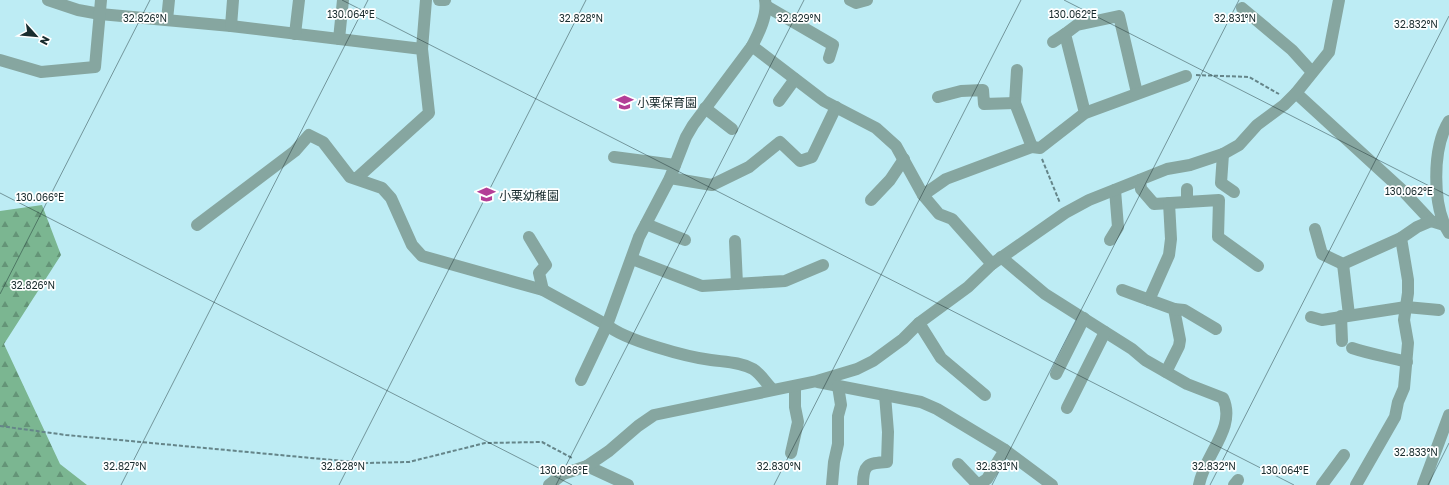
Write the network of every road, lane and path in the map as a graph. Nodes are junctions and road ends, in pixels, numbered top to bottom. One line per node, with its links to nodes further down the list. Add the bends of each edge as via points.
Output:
1 (48, 0): 15 (street)
2 (101, 0): 15 (street)
3 (168, 0): 16 (street)
4 (233, 0): 17 (street)
5 (299, 0): 18 (street)
6 (343, 0): 20 (street)
7 (426, 0): 23 (street)
8 (439, 0): 9 (street)
9 (445, 0)
10 (850, 0): 11 (street, via 856,4)
11 (867, 0)
12 (1340, 0): 27 (street, via 1329,52)
13 (765, 3): 22 (street, via 760,33); 24 (street, via 833,45)
14 (1242, 8): 27 (street, via 1292,50)
15 (100, 14): 16 (street); 25 (street, via 95,67 41,72)
16 (167, 20): 17 (street)
17 (231, 26): 18 (street)
18 (295, 34): 20 (street)
19 (1065, 34): 21 (street); 30 (street, via 1077,25 1119,16); 37 (street)
20 (339, 39): 23 (street)
21 (1053, 42)
22 (752, 46): 29 (street); 36 (street)
23 (422, 49): 45 (street, via 429,113)
24 (829, 58)
25 (0, 60)
26 (1017, 70): 34 (street)
27 (1312, 72): 31 (street)
28 (1186, 76): 30 (street); 31 (path, via 1249,77)
29 (795, 79): 33 (street); 35 (street)
30 (1137, 93): 37 (street)
31 (1292, 96): 41 (street, via 1257,125 1239,145); 56 (street, via 1402,190)
32 (938, 97): 34 (street, via 961,91 982,90 984,104)
33 (779, 101)
34 (1015, 103): 40 (street)
35 (836, 107): 43 (street, via 876,128 896,146); 46 (street, via 812,157 800,161 780,142 749,167 712,185)
36 (705, 108): 39 (street); 44 (street, via 686,137)
37 (1085, 113): 40 (street)
38 (1449, 121): 60 (street, via 1441,134 1438,149 1438,204)
39 (732, 129)
40 (1036, 147): 51 (street, via 946,179); 55 (path)
41 (1223, 154): 47 (street, via 1190,165 1167,169); 50 (street, via 1221,183)
42 (614, 158): 44 (street)
43 (904, 159): 51 (street); 52 (street, via 890,180)
44 (675, 165): 46 (street)
45 (357, 178): 58 (street, via 350,176 324,142 309,134 295,151); 72 (street, via 382,188 391,198 412,245 422,256)
46 (670, 178): 57 (street)
47 (1140, 180): 49 (street); 54 (street, via 1140,189 1154,204)
48 (1187, 189): 53 (street)
49 (1114, 190): 55 (street); 64 (street, via 1118,227)
50 (1234, 192)
51 (923, 195): 67 (street, via 938,214 952,219)
52 (871, 200)
53 (1187, 202): 54 (street); 70 (street, via 1219,200 1218,237)
54 (1169, 203): 74 (street, via 1169,255)
55 (1065, 213): 67 (street)
56 (1431, 221): 60 (street); 62 (street)
57 (646, 224): 63 (street); 66 (street)
58 (197, 225)
59 (1315, 229): 68 (street, via 1322,254)
60 (1446, 229)
61 (529, 237): 72 (street, via 546,265 539,273)
62 (1401, 238): 68 (street); 75 (street, via 1408,280)
63 (685, 240)
64 (1110, 240)
65 (735, 241): 71 (street)
66 (632, 259): 71 (street, via 702,286); 82 (street)
67 (996, 261): 79 (street); 81 (street, via 968,287)
68 (1343, 264): 78 (street)
69 (823, 265): 71 (street, via 785,281)
70 (1258, 266)
71 (736, 284)
72 (543, 290): 82 (street)
73 (1122, 290): 74 (street)
74 (1149, 300): 76 (street)
75 (1406, 307): 77 (street); 78 (street); 85 (street, via 1404,320 1408,343)
76 (1174, 309): 83 (street, via 1184,310); 86 (street, via 1180,340)
77 (1439, 310)
78 (1345, 315): 80 (street, via 1322,320); 85 (street, via 1347,345 1375,356)
79 (1084, 318): 84 (street); 87 (street)
80 (1311, 318)
81 (919, 323): 89 (street, via 903,339 873,361 857,369); 94 (street, via 942,358)
82 (606, 325): 88 (street); 92 (street, via 615,332 675,352 738,363 754,369)
83 (1216, 329)
84 (1105, 332): 86 (street); 95 (street)
85 (1407, 362): 110 (street, via 1404,388 1395,417)
86 (1166, 372): 108 (street, via 1187,384 1223,398 1227,408 1226,424 1201,474)
87 (1056, 374)
88 (581, 380)
89 (817, 381): 90 (street); 91 (street)
90 (795, 386): 92 (street); 99 (street, via 798,422)
91 (838, 386): 93 (street); 105 (street, via 841,405)
92 (772, 389): 102 (street, via 654,415)
93 (885, 395): 98 (street, via 921,402 937,409); 106 (street, via 887,462 867,466 863,472)
94 (985, 395)
95 (1067, 408)
96 (1449, 415): 111 (street)
97 (0, 426): 102 (path, via 66,435 365,463 410,462 485,443 542,442)
98 (1005, 450): 101 (street, via 987,479 978,485); 107 (street)
99 (791, 453)
100 (1344, 455): 109 (street)
101 (958, 464)
102 (587, 466): 103 (street, via 563,474); 104 (street)
103 (549, 485)
104 (628, 485)
105 (832, 485)
106 (863, 485)
107 (1052, 485)
108 (1199, 485)
109 (1322, 485)
110 (1356, 485)
111 (1423, 485)

